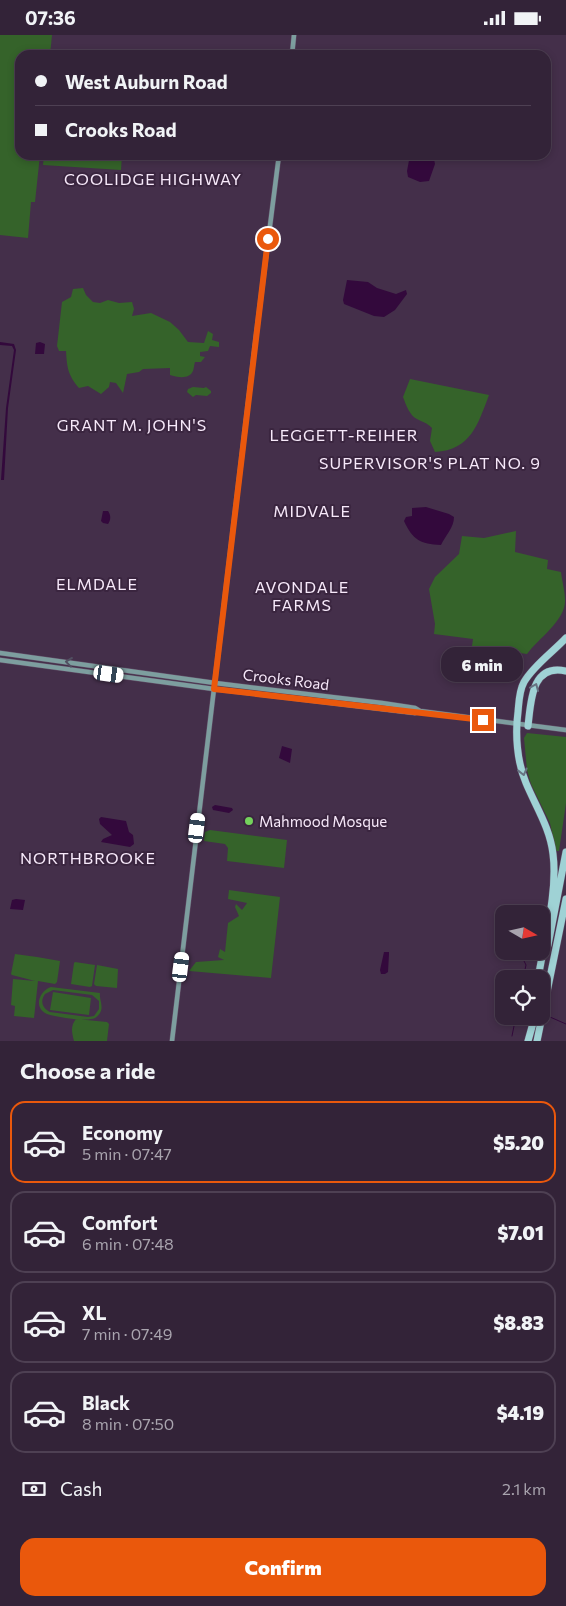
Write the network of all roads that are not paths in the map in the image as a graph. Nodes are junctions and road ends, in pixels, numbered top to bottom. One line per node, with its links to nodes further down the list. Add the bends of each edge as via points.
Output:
1 (294, 35): 2 (main road)
2 (292, 50)
3 (278, 160): 17 (main road)
4 (566, 638): 31 (highway, via 524,684)
5 (0, 653): 6 (main road, Crooks Road)
6 (18, 655): 8 (main road, Crooks Road); 9 (main road)
7 (0, 660): 9 (main road, Crooks Road)
8 (51, 660): 10 (main road, via 47,661); 12 (main road, Crooks Road, one-way to 8)
9 (14, 661): 10 (main road, Crooks Road)
10 (47, 666): 14 (main road, Crooks Road)
11 (566, 671): 32 (highway, one-way to 11, via 532,692 538,680 551,671)
12 (139, 672): 13 (main road, Crooks Road); 14 (main road)
13 (161, 675): 15 (main road, via 156,677); 16 (main road, Crooks Road)
14 (135, 677): 15 (main road, Crooks Road)
15 (157, 681): 19 (main road, Crooks Road)
16 (204, 681): 17 (main road, Crooks Road); 19 (main road)
17 (215, 683): 18 (main road, Crooks Road); 20 (main road)
18 (229, 685): 21 (main road); 22 (main road, Crooks Road)
19 (200, 687): 20 (main road, Crooks Road)
20 (214, 689): 21 (main road, Crooks Road); 41 (main road)
21 (226, 690): 23 (main road, Crooks Road)
22 (280, 690): 23 (main road); 24 (main road, Crooks Road)
23 (275, 696): 26 (main road, Crooks Road)
24 (332, 697): 25 (main road, Crooks Road); 26 (main road)
25 (354, 699): 27 (main road); 28 (main road, Crooks Road)
26 (328, 702): 27 (main road, Crooks Road)
27 (348, 704): 29 (main road, Crooks Road)
28 (387, 704): 29 (main road); 30 (main road, Crooks Road)
29 (381, 709): 30 (main road, Crooks Road)
30 (420, 711): 31 (main road, Crooks Road)
31 (516, 724): 32 (main road, Crooks Road); 38 (highway, one-way to 38, via 523,774 547,828 554,862 553,894)
32 (528, 726): 33 (main road, Crooks Road)
33 (566, 730)
34 (566, 852): 39 (highway)
35 (566, 899): 37 (highway)
36 (566, 914): 37 (highway)
37 (557, 946): 43 (highway)
38 (540, 970)
39 (543, 970)
40 (531, 1025): 42 (highway)
41 (172, 1041)
42 (527, 1041)
43 (538, 1041)

